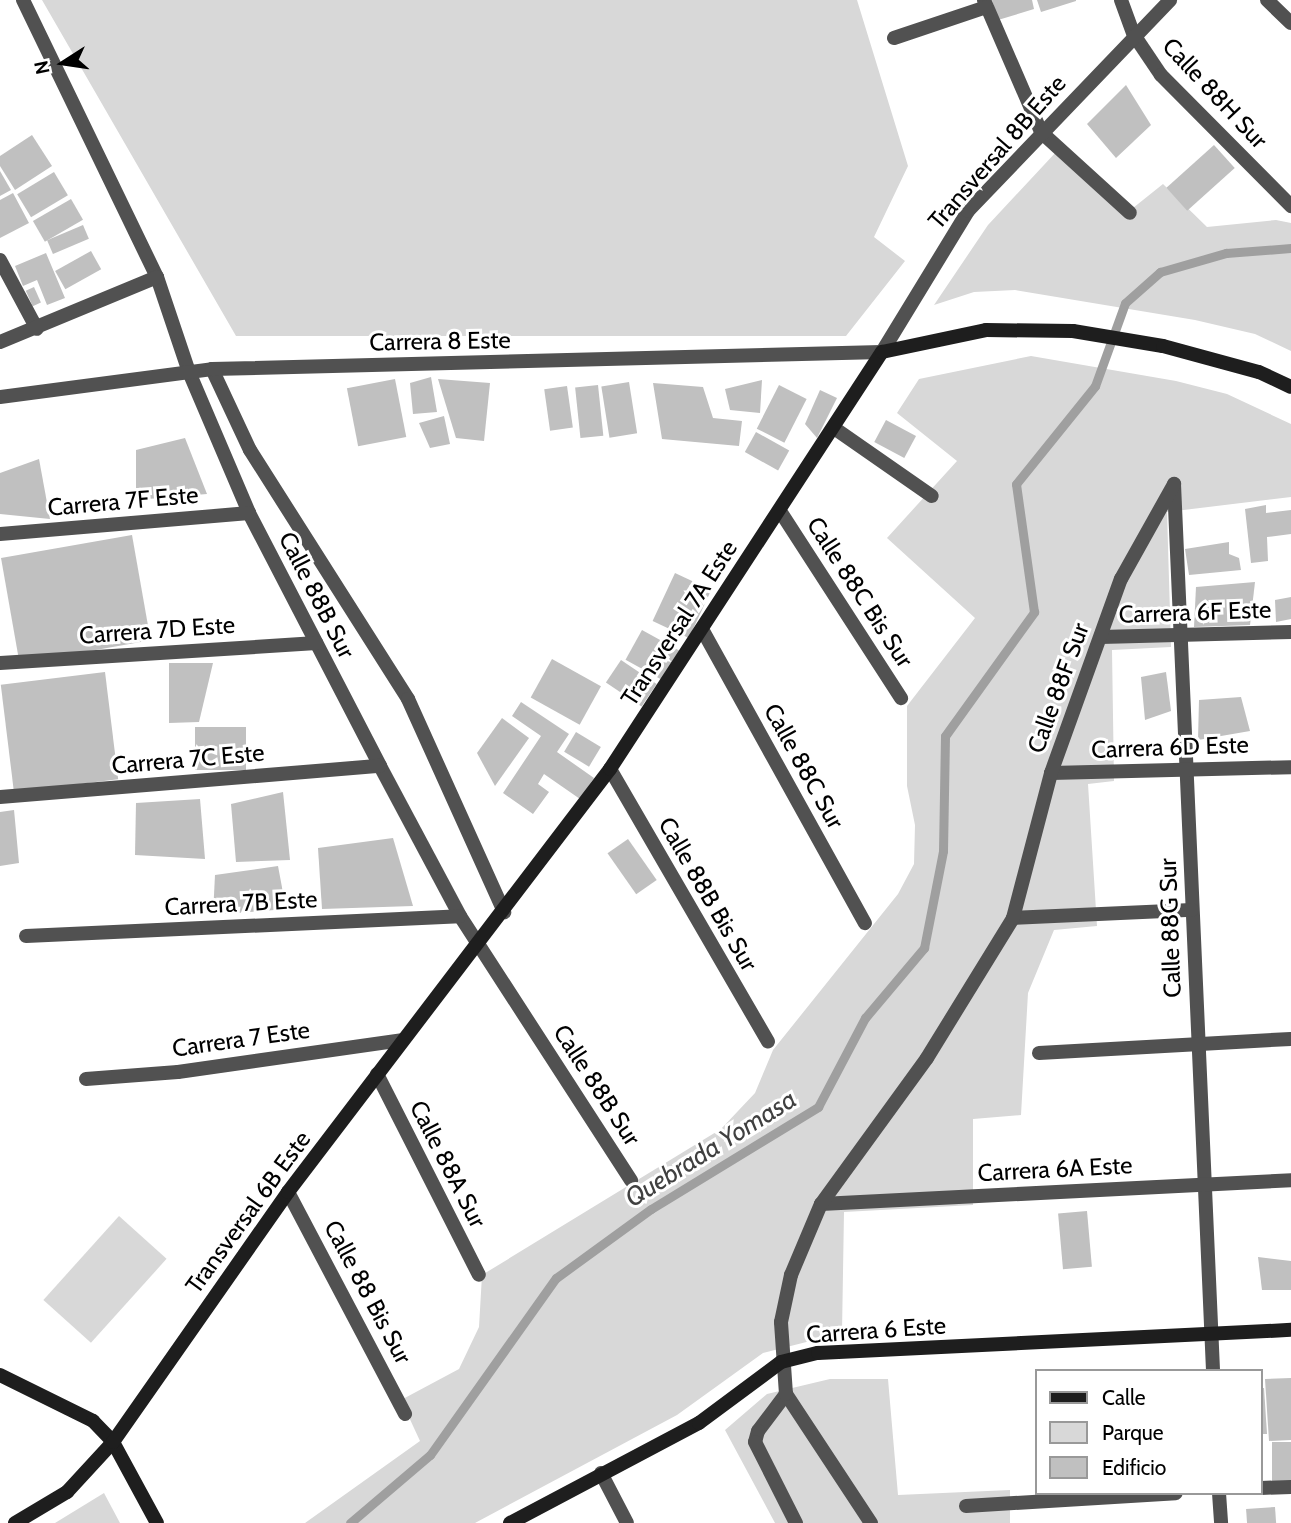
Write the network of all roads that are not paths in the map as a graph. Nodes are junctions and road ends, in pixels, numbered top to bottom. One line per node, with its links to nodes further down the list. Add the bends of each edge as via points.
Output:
1 (23, 0): 13 (street, Calle 88B Sur)
2 (1122, 0): 7 (street, Calle 88H Sur)
3 (1170, 0): 7 (street, Transversal 8B Este)
4 (1267, 0): 6 (street)
5 (985, 4): 8 (street); 9 (street)
6 (1291, 23)
7 (1133, 35): 9 (street, Transversal 8B Este); 10 (street, Calle 88H Sur, via 1161,75)
8 (894, 38)
9 (1041, 132): 11 (street); 16 (street, Transversal 8B Este, via 968,211)
10 (1291, 206)
11 (1130, 213)
12 (0, 260): 14 (street)
13 (158, 277): 14 (street); 18 (street, Calle 88B Sur)
14 (37, 329): 15 (street)
15 (0, 342)
16 (882, 352): 17 (street, Carrera 8 Este); 19 (street, via 986,330 1083,332 1163,346 1259,372); 21 (street, Transversal 7A Este)
17 (212, 369): 18 (street, Carrera 8 Este); 41 (street, Calle 88B Sur, via 250,450 408,699)
18 (190, 372): 20 (street, Carrera 8 Este); 25 (street, Calle 88B Sur)
19 (1291, 387)
20 (0, 397)
21 (834, 428): 23 (street); 24 (street, Transversal 7A Este)
22 (1174, 484): 29 (street, Calle 88G Sur); 30 (street, Calle 88F Sur, via 1121,579)
23 (932, 496)
24 (780, 511): 27 (street, Transversal 7A Este); 33 (street, Calle 88C Bis Sur)
25 (249, 513): 26 (street, Carrera 7F Este); 31 (street, Calle 88B Sur)
26 (0, 534)
27 (703, 631): 37 (street, Transversal 7A Este); 44 (street, Calle 88C Sur)
28 (1291, 632): 29 (street, Carrera 6F Este)
29 (1180, 633): 30 (street, Carrera 6F Este); 36 (street, Calle 88G Sur)
30 (1101, 637): 38 (street, Calle 88F Sur)
31 (316, 643): 32 (street, Carrera 7D Este); 34 (street, Calle 88B Sur)
32 (0, 663)
33 (901, 698)
34 (380, 766): 39 (street, Carrera 7C Este); 42 (street, Calle 88B Sur)
35 (1291, 767): 36 (street, Carrera 6D Este)
36 (1186, 768): 38 (street, Carrera 6D Este); 40 (street, Calle 88G Sur)
37 (610, 769): 41 (street, Transversal 7A Este); 49 (street, Calle 88B Bis Sur)
38 (1051, 774): 43 (street, Calle 88F Sur)
39 (0, 797)
40 (1192, 910): 43 (street); 50 (street, Calle 88G Sur)
41 (504, 912): 46 (street, Transversal 6B Este)
42 (460, 916): 45 (street, Carrera 7B Este); 46 (street, Calle 88B Sur)
43 (1013, 918): 58 (street, via 927,1058)
44 (865, 923)
45 (26, 936)
46 (478, 944): 48 (street, Transversal 6B Este); 54 (street, Calle 88B Sur)
47 (1291, 1039): 50 (street)
48 (402, 1040): 52 (street, Transversal 6B Este); 53 (street, Carrera 7 Este, via 178,1072)
49 (768, 1042)
50 (1198, 1044): 51 (street); 56 (street, Calle 88G Sur)
51 (1039, 1053)
52 (377, 1074): 57 (street, Transversal 6B Este); 59 (street, Calle 88A Sur)
53 (86, 1079)
54 (631, 1180)
55 (1291, 1180): 56 (street, Carrera 6A Este)
56 (1204, 1184): 58 (street, Carrera 6A Este); 61 (street, Calle 88G Sur)
57 (288, 1192): 66 (street, Calle 88 Bis Sur); 67 (street, Transversal 6B Este)
58 (821, 1204): 62 (street, via 791,1275 781,1322)
59 (479, 1275)
60 (1291, 1330): 61 (street, Carrera 6 Este)
61 (1211, 1334): 62 (street, Carrera 6 Este, via 818,1353); 63 (street, Calle 88G Sur)
62 (781, 1362): 65 (street); 68 (street, Carrera 6 Este, via 699,1423)
63 (1213, 1369)
64 (0, 1375): 67 (street, via 74,1408)
65 (786, 1394): 78 (street, via 755,1442); 79 (street)
66 (405, 1414)
67 (113, 1442): 74 (street, Transversal 6B Este, via 67,1492); 75 (street)
68 (601, 1473): 76 (street, Carrera 6 Este); 77 (street)
69 (1291, 1487): 70 (street)
70 (1263, 1488)
71 (1143, 1495): 73 (street)
72 (1219, 1495): 80 (street)
73 (966, 1506)
74 (15, 1523)
75 (157, 1523)
76 (510, 1523)
77 (626, 1523)
78 (796, 1523)
79 (871, 1523)
80 (1221, 1523)

